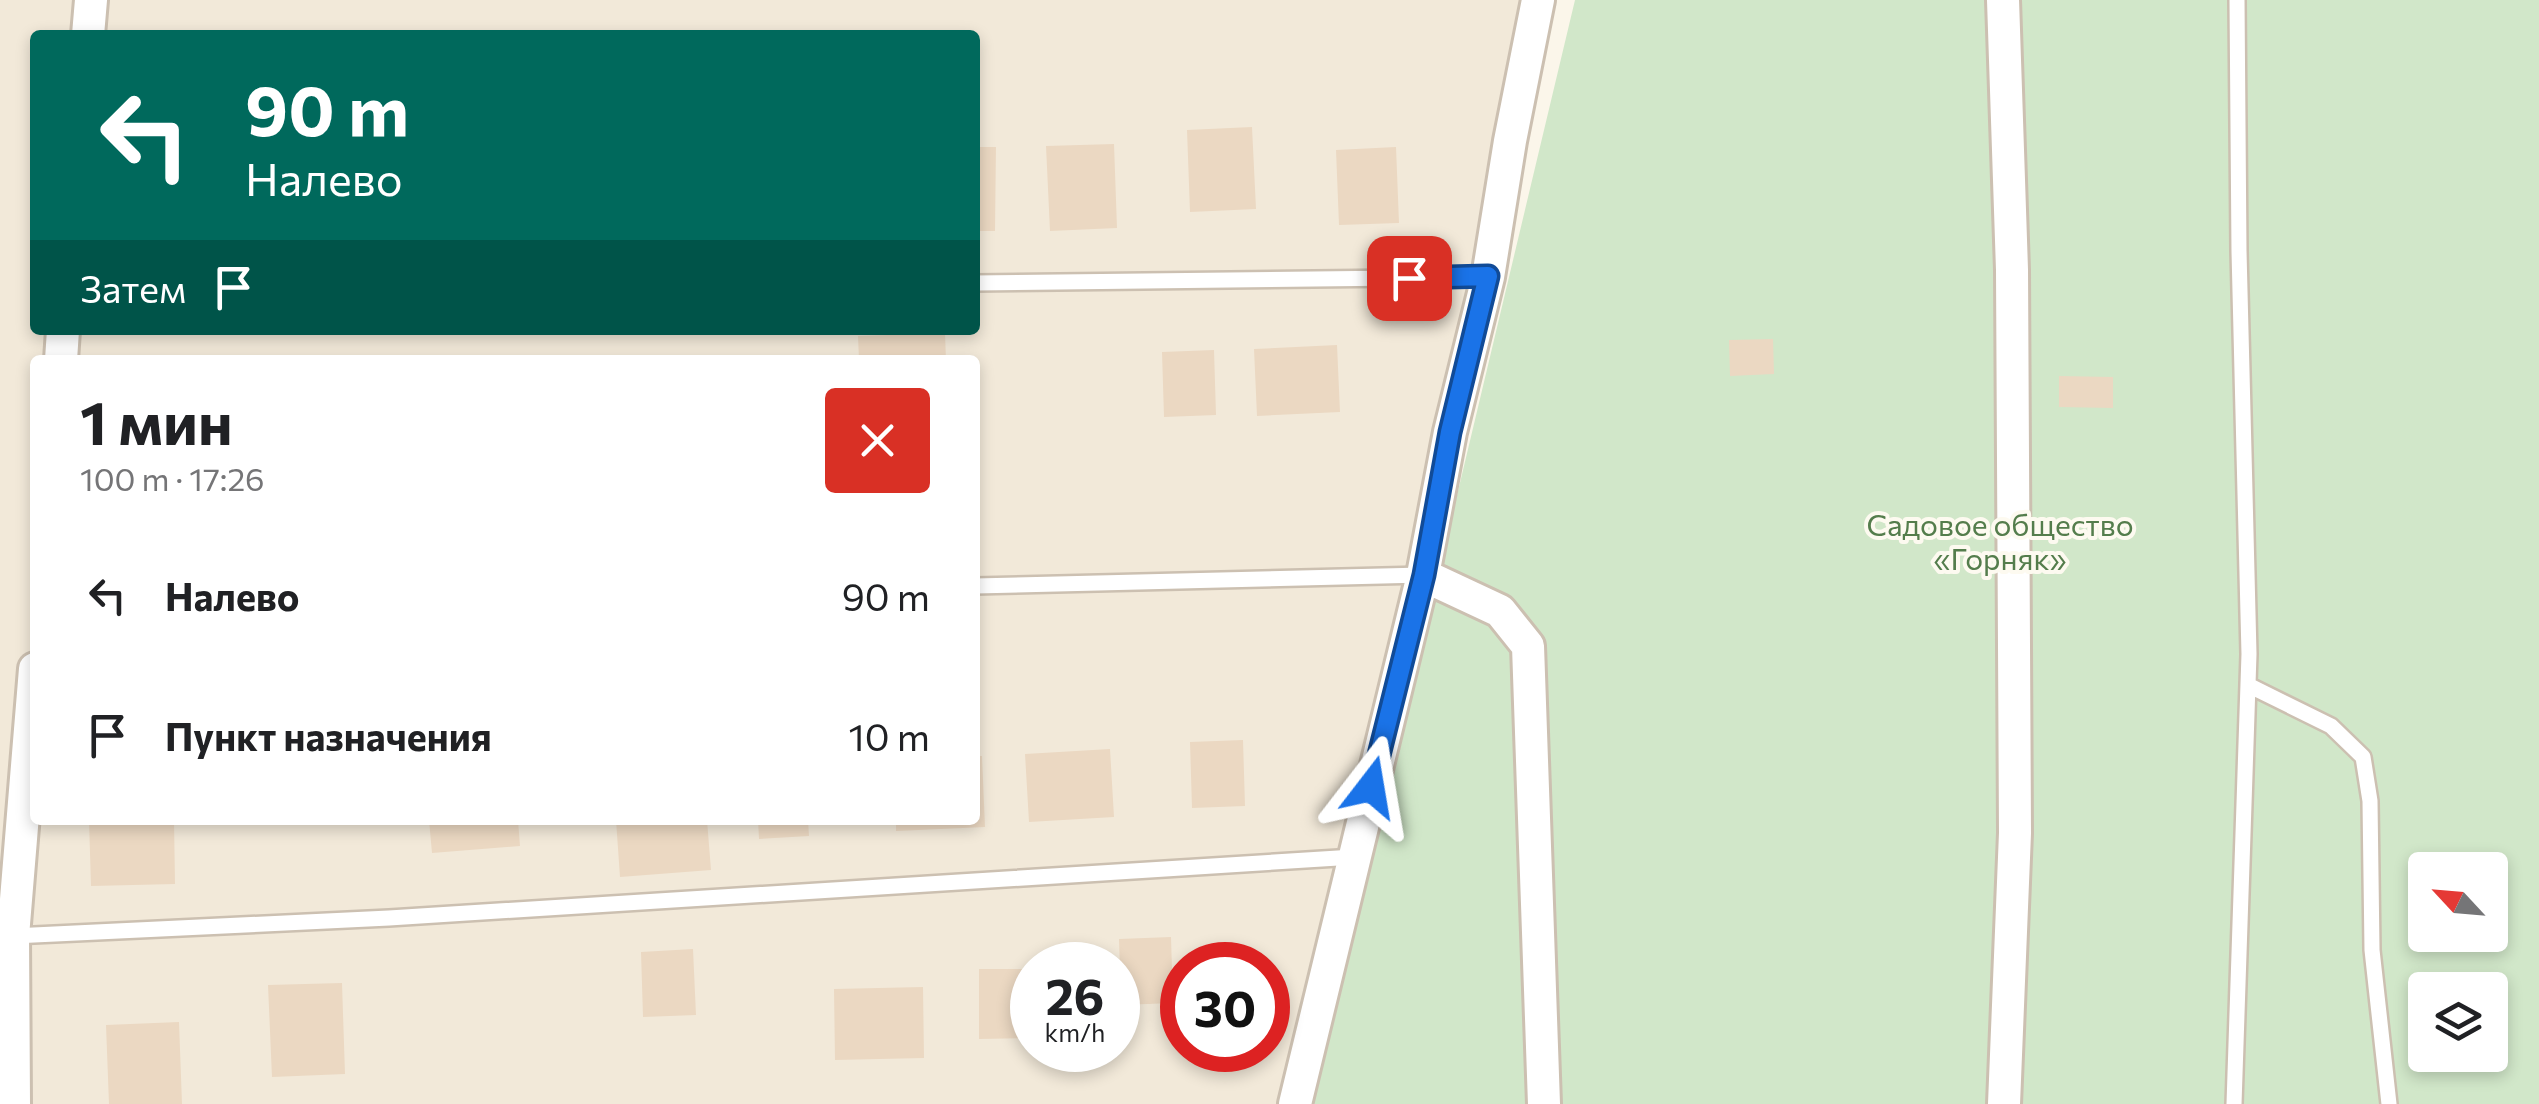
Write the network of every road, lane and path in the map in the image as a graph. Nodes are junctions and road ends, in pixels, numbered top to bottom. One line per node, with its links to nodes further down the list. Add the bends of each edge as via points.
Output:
1 (90, 0): 5 (street)
2 (1538, 0): 6 (street)
3 (2002, 0): 17 (street, via 2012,270 2014,794)
4 (2237, 0): 10 (lane)
5 (88, 30)
6 (1488, 276): 7 (lane); 8 (street)
7 (980, 283)
8 (1424, 575): 9 (lane); 12 (street); 16 (street, via 1500,610 1528,646)
9 (980, 586)
10 (2248, 685): 18 (lane); 19 (lane, via 2331,726 2363,758 2372,950)
11 (30, 727): 13 (street)
12 (1354, 858): 13 (lane); 15 (street)
13 (12, 936): 14 (street)
14 (14, 1104)
15 (1295, 1104)
16 (1544, 1104)
17 (2004, 1104)
18 (2234, 1104)
19 (2389, 1104)

